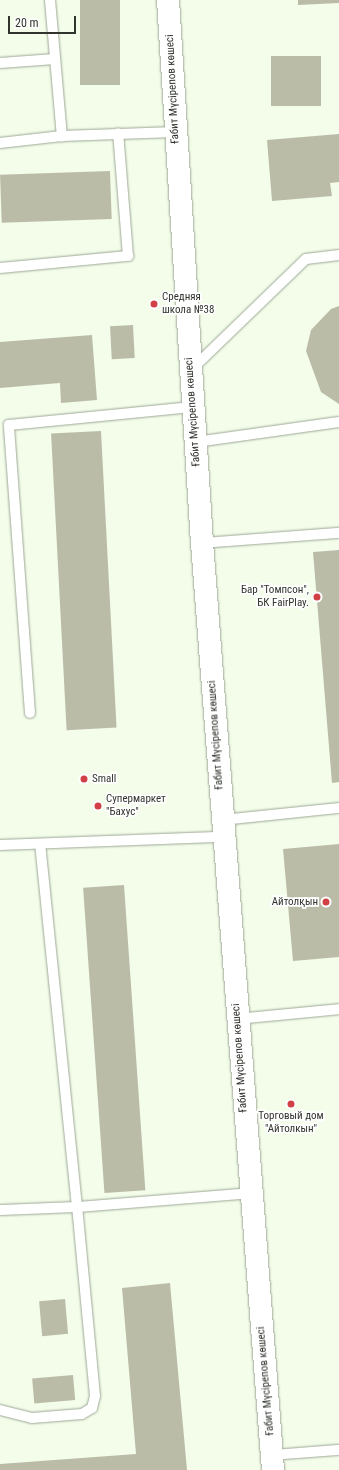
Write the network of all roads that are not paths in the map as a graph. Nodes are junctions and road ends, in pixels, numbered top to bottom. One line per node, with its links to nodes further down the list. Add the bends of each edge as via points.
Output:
1 (50, 0): 3 (lane)
2 (168, 0): 5 (street, Ғабит Мүсірепов көшесі)
3 (55, 59): 4 (lane); 7 (lane)
4 (0, 63)
5 (175, 132): 6 (lane); 11 (street, Ғабит Мүсірепов көшесі)
6 (118, 133): 7 (lane); 10 (lane, via 128,256)
7 (62, 136): 8 (lane)
8 (0, 143)
9 (339, 255): 11 (lane, via 306,259)
10 (0, 268)
11 (190, 370): 12 (street, Ғабит Мүсірепов көшесі)
12 (192, 407): 14 (lane); 15 (street, Ғабит Мүсірепов көшесі)
13 (339, 422): 15 (lane)
14 (5, 425): 18 (lane)
15 (196, 442): 17 (street, Ғабит Мүсірепов көшесі)
16 (339, 532): 17 (lane)
17 (202, 543): 20 (street, Ғабит Мүсірепов көшесі)
18 (30, 713)
19 (339, 808): 20 (lane)
20 (222, 828): 22 (lane); 24 (street, Ғабит Мүсірепов көшесі)
21 (0, 845): 22 (lane)
22 (40, 846): 26 (lane)
23 (339, 1009): 24 (lane)
24 (236, 1019): 25 (street, Ғабит Мүсірепов көшесі)
25 (250, 1193): 26 (lane); 30 (street, Ғабит Мүсірепов көшесі)
26 (77, 1207): 27 (lane); 28 (lane, via 96,1396 92,1408 82,1414 32,1418)
27 (0, 1210)
28 (0, 1410)
29 (339, 1450): 30 (lane)
30 (272, 1462)

